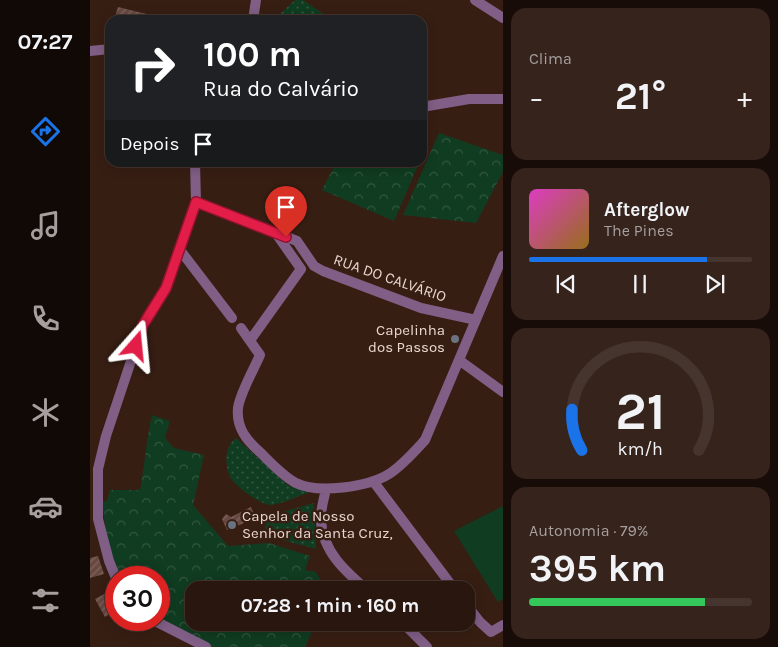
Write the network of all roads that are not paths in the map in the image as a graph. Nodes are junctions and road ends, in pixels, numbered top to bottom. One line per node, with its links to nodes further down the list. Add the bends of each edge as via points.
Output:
1 (256, 0): 3 (street)
2 (475, 0): 4 (street)
3 (254, 15)
4 (503, 18)
5 (105, 49): 6 (street)
6 (90, 52)
7 (503, 99): 8 (street, via 468,99)
8 (427, 106)
9 (195, 167): 10 (street)
10 (196, 202): 11 (street, RUA DO CALVÁRIO); 12 (street)
11 (275, 232): 16 (street, RUA DO CALVÁRIO, via 297,241 314,266 323,272 422,308); 18 (street, via 301,269)
12 (180, 250): 15 (street); 23 (street, via 166,288 143,325 98,469 98,519)
13 (503, 256): 14 (street)
14 (499, 278): 16 (street)
15 (232, 318)
16 (476, 320): 19 (street)
17 (242, 328): 18 (street)
18 (251, 339): 22 (street, via 260,354 238,407 244,437 297,483)
19 (459, 360): 20 (street); 21 (street, via 424,440 408,460)
20 (503, 392)
21 (373, 481): 22 (street); 25 (street)
22 (326, 489): 24 (street, via 321,521 329,550)
23 (111, 566)
24 (357, 581)
25 (448, 581)
26 (475, 614): 27 (street, via 491,632)
27 (503, 625)
28 (170, 629): 30 (street)
29 (411, 631): 31 (street)
30 (206, 647)
31 (427, 647)

